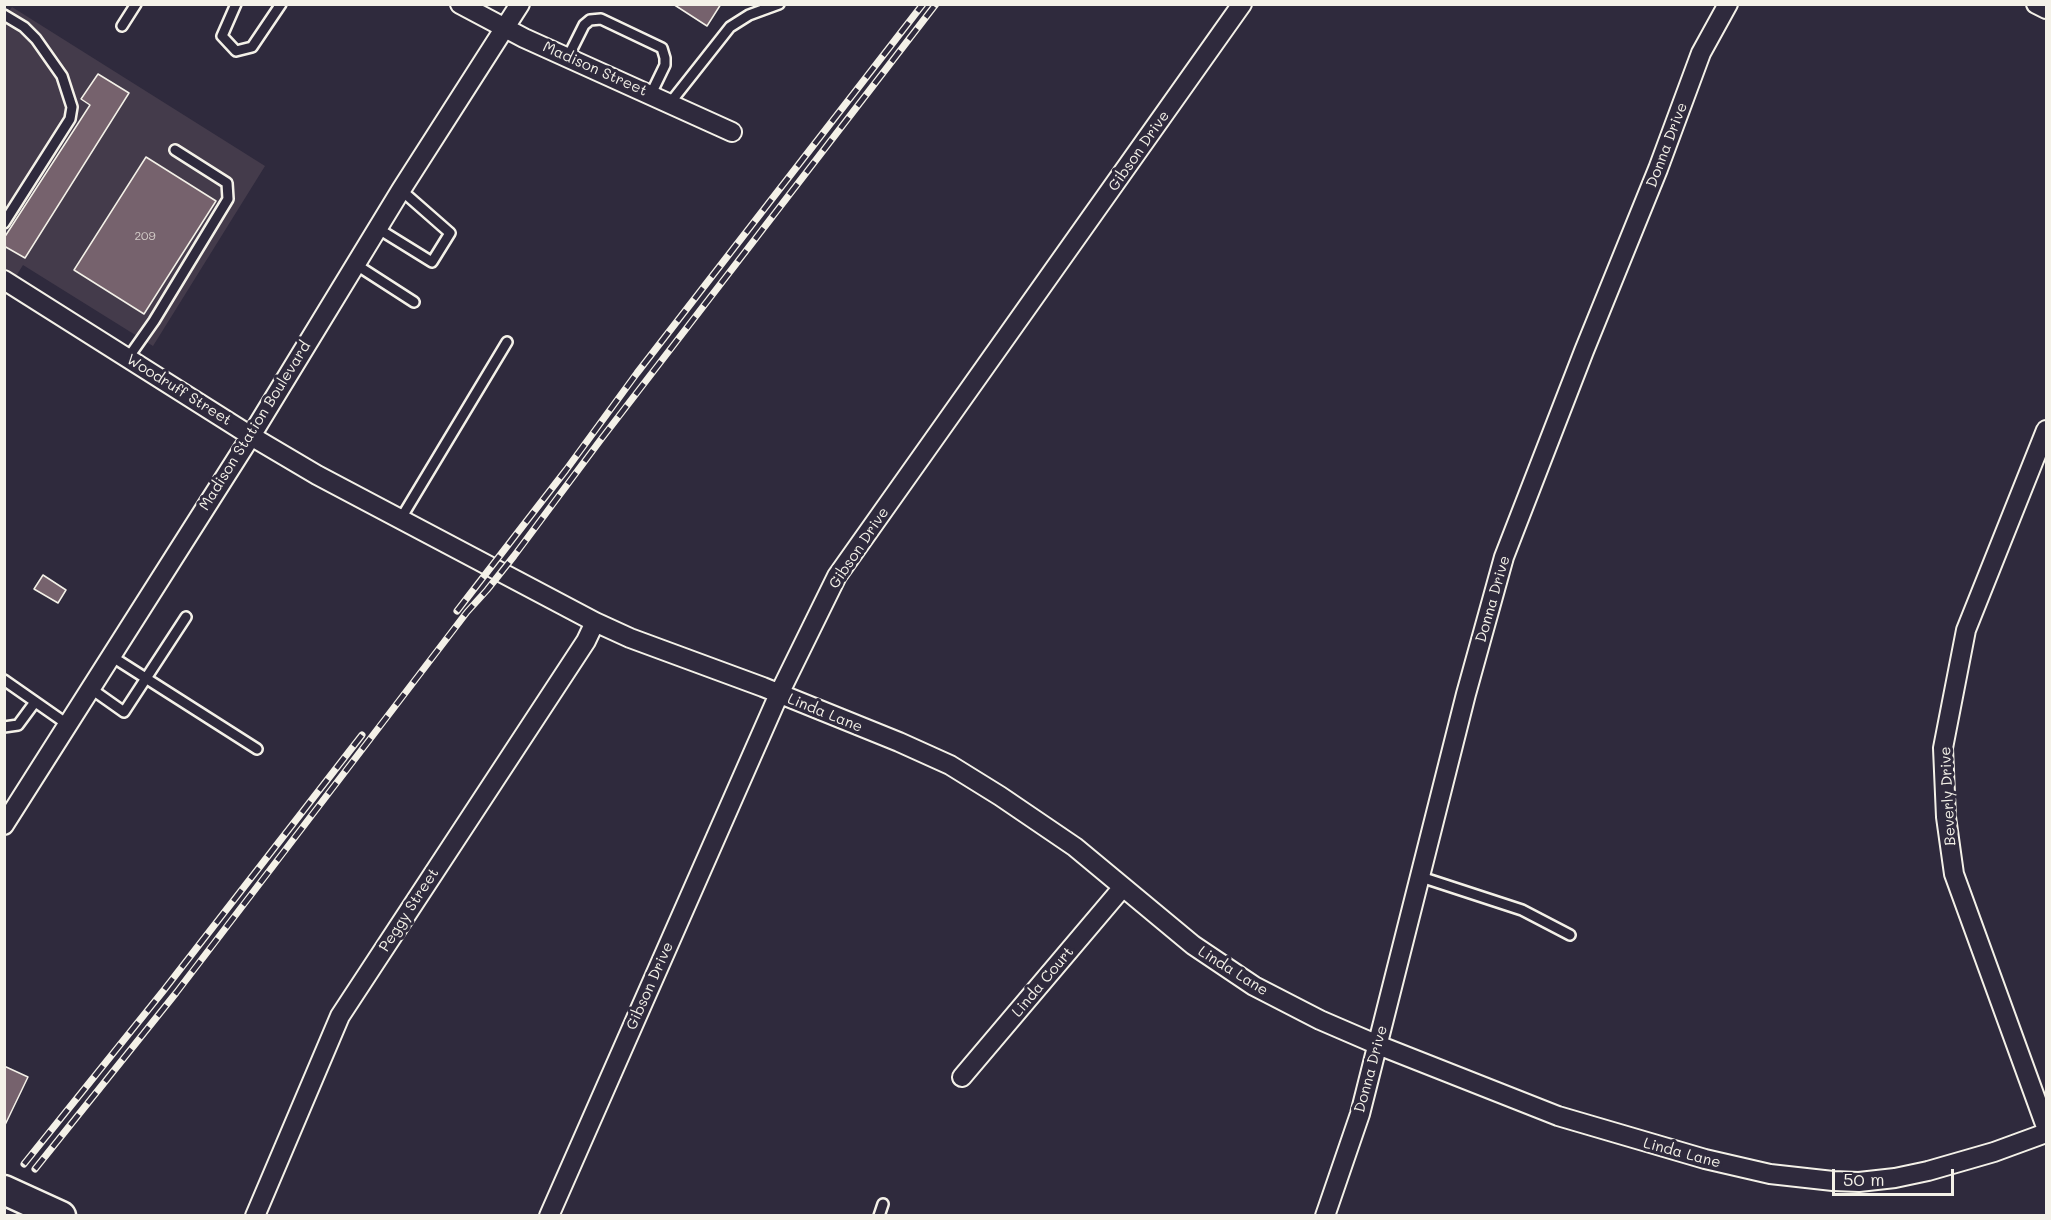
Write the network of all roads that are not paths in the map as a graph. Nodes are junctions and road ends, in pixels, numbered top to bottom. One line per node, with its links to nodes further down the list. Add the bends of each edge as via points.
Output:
1 (136, 4): 12 (lane)
2 (236, 4): 3 (lane, via 222,36 236,51 252,47)
3 (281, 4)
4 (460, 4): 13 (street, Madison Street)
5 (520, 4): 13 (street, Madison Station Boulevard)
6 (779, 4): 16 (lane, via 730,27)
7 (1242, 4): 37 (street, Gibson Drive, via 837,576)
8 (1728, 4): 43 (street, Donna Drive, via 1701,53 1504,557)
9 (2037, 4): 10 (street)
10 (2046, 9)
11 (4, 15): 20 (lane, via 36,39 62,76 72,107 70,119)
12 (122, 26)
13 (505, 28): 14 (street, Madison Street); 19 (street, Madison Station Boulevard)
14 (568, 57): 15 (street, Madison Street); 15 (lane, via 584,25 600,19 662,48 665,65)
15 (651, 94): 16 (street, Madison Street)
16 (670, 103): 17 (street, Madison Street)
17 (732, 132)
18 (175, 150): 26 (lane, via 227,183 228,200)
19 (401, 190): 21 (street, Madison Station Boulevard); 21 (lane, via 450,232 432,262)
20 (4, 223)
21 (377, 228): 22 (street, Madison Station Boulevard)
22 (355, 264): 24 (lane); 28 (street, Madison Station Boulevard)
23 (4, 280): 26 (street, Woodruff Street)
24 (414, 302)
25 (507, 342): 29 (lane)
26 (128, 358): 28 (street, Woodruff Street)
27 (2046, 430): 48 (street, Beverly Drive, via 1966,630 1943,748 1946,817 1954,874)
28 (251, 436): 29 (street, Woodruff Street); 33 (street, Madison Station Boulevard)
29 (400, 520): 30 (street, Woodruff Street)
30 (483, 563): 32 (street, Linda Lane)
31 (186, 617): 34 (lane)
32 (595, 622): 37 (street, Linda Lane); 53 (street, Peggy Street, via 340,1017)
33 (111, 656): 34 (lane); 36 (street, Madison Station Boulevard)
34 (146, 678): 36 (lane, via 124,712); 41 (lane)
35 (4, 680): 38 (lane)
36 (90, 688): 39 (street, Madison Station Boulevard)
37 (779, 694): 44 (street, Linda Lane, via 950,765 1047,826); 54 (street, Gibson Drive)
38 (35, 702): 39 (lane); 40 (lane, via 18,725)
39 (67, 724): 42 (street, Madison Station Boulevard)
40 (4, 727)
41 (257, 749)
42 (4, 825)
43 (1421, 877): 45 (lane, via 1522,910); 46 (street, Donna Drive)
44 (1123, 887): 46 (street, Linda Lane, via 1193,945 1254,986); 47 (street, Linda Court)
45 (1570, 935)
46 (1378, 1045): 49 (street, Linda Lane, via 1558,1116 1770,1174 1859,1182 1895,1178 1994,1152); 56 (street, Donna Drive, via 1360,1114)
47 (962, 1077)
48 (2046, 1127)
49 (2046, 1133)
50 (4, 1190): 52 (main road)
51 (883, 1204): 55 (lane)
52 (61, 1215)
53 (255, 1215)
54 (549, 1215)
55 (879, 1215)
56 (1325, 1215)

